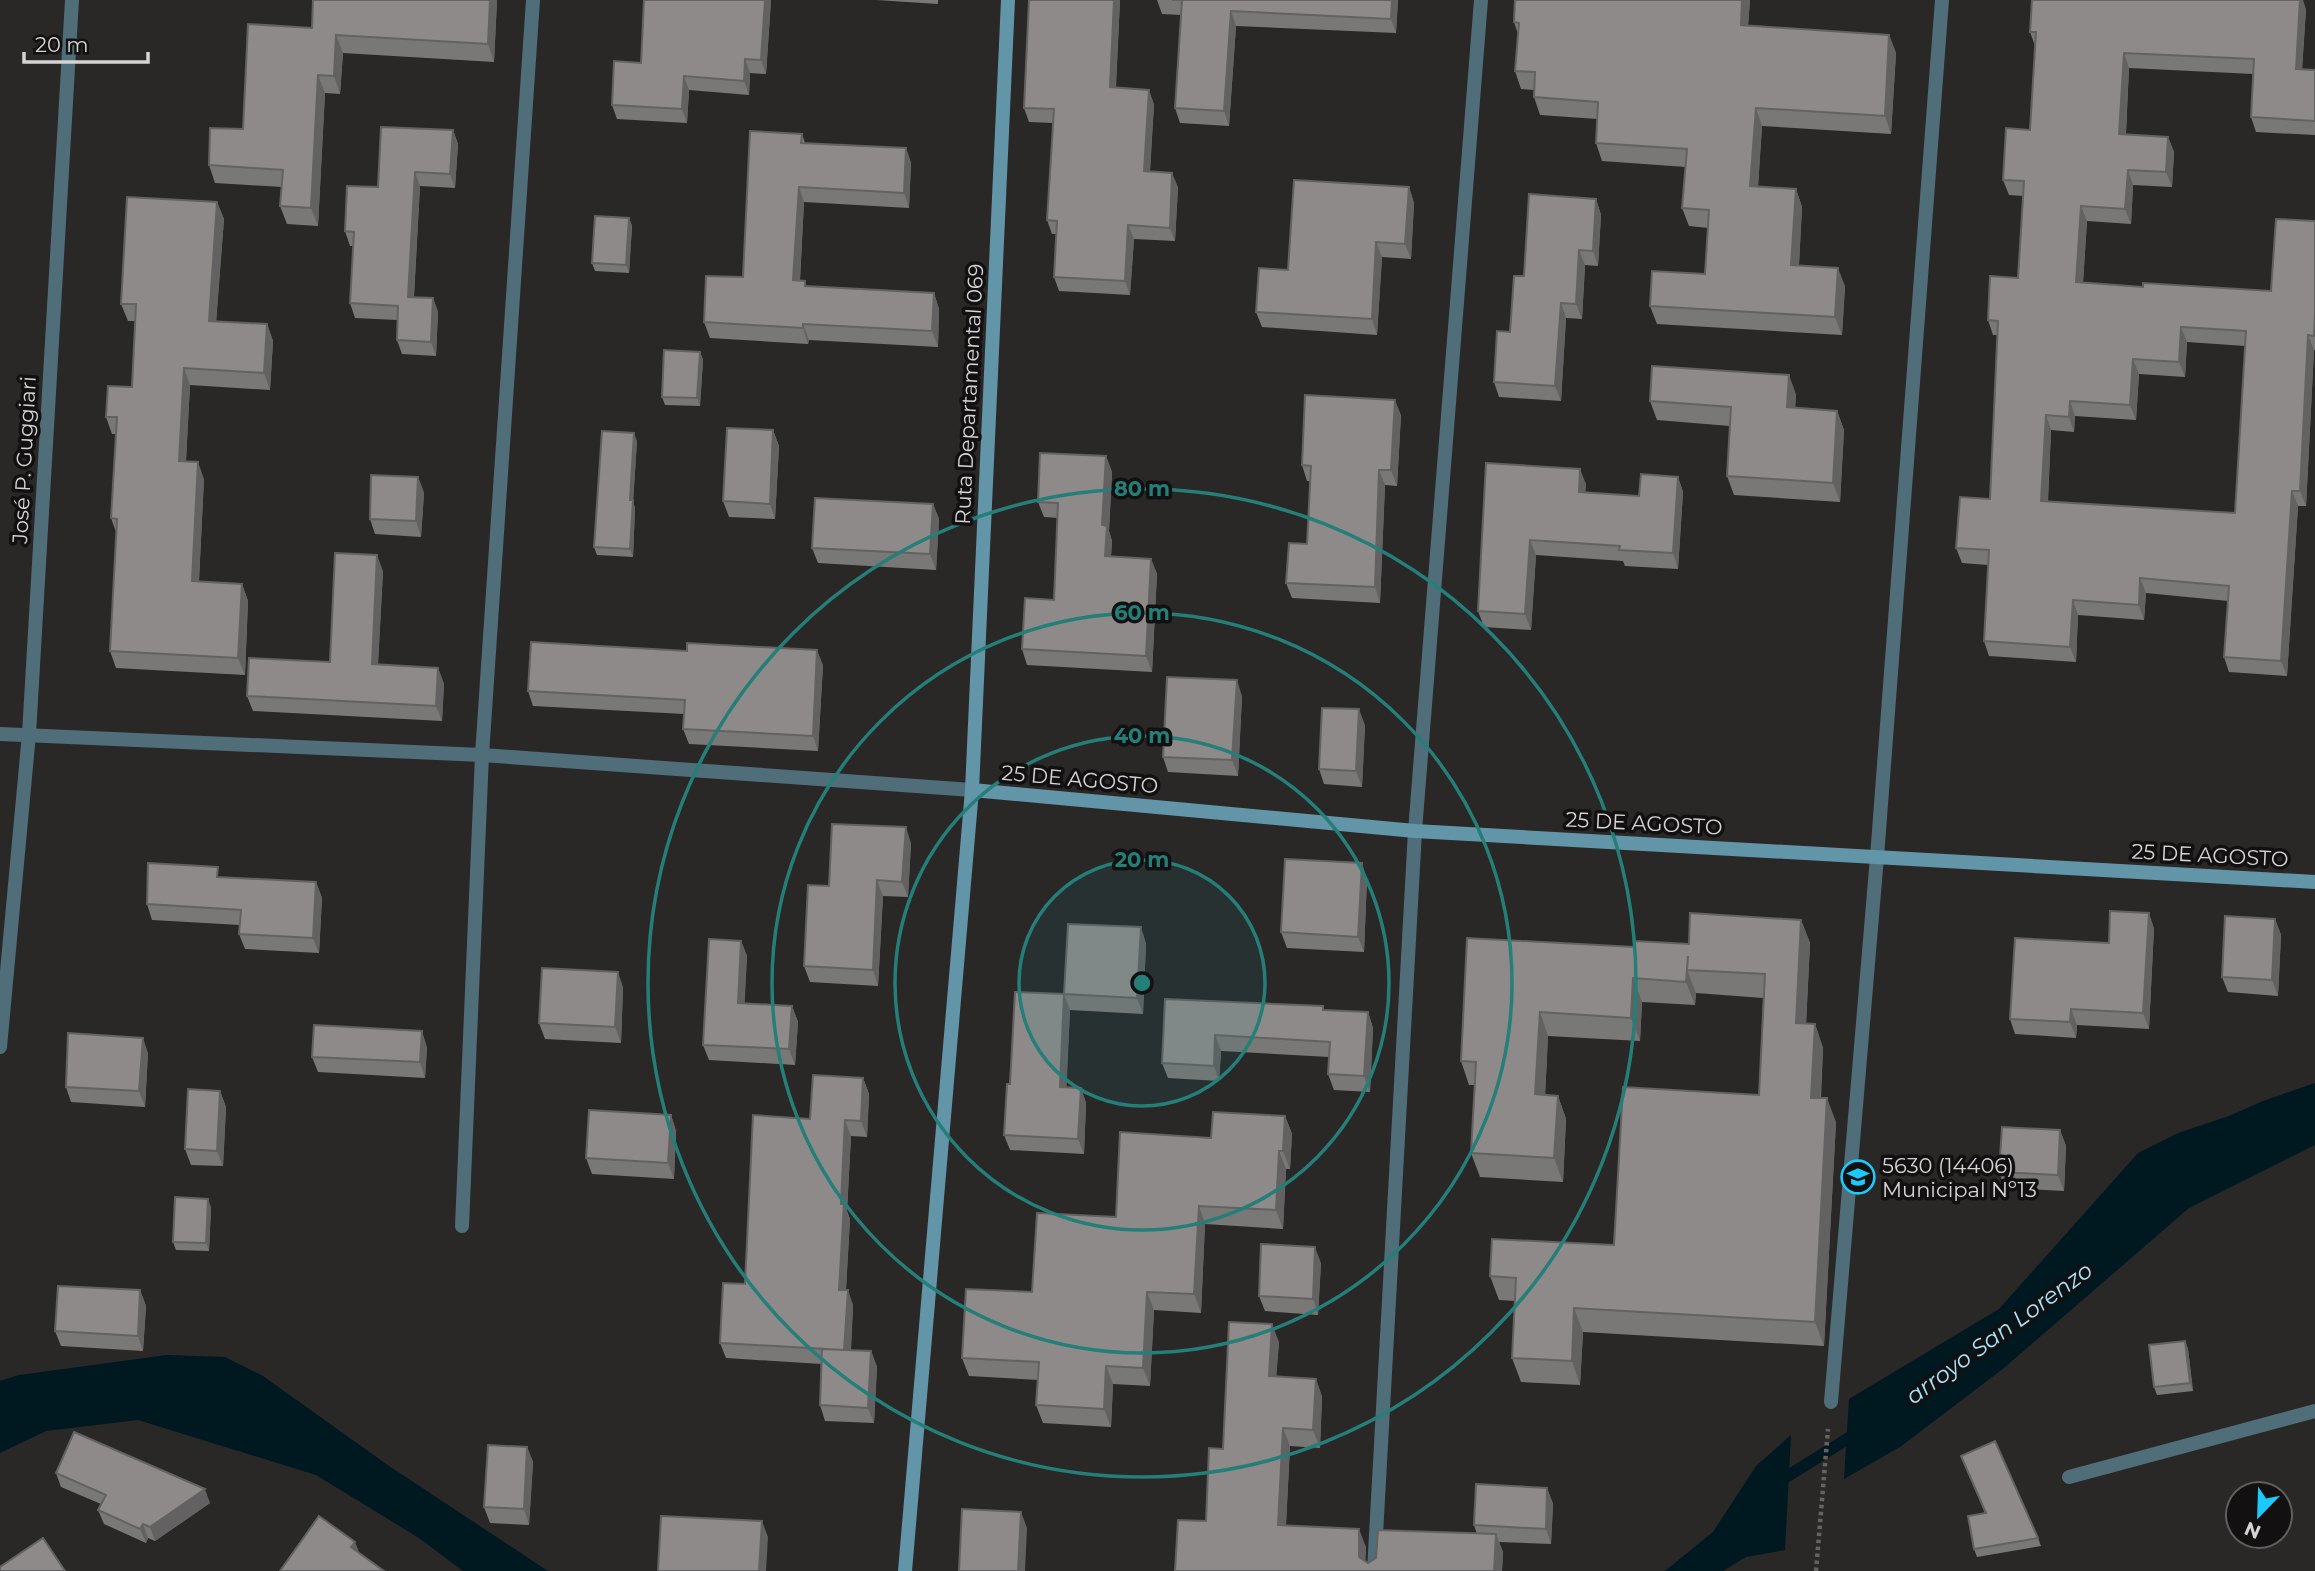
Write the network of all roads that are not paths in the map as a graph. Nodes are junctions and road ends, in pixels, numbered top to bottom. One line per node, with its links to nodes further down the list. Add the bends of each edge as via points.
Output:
1 (72, 0): 7 (street, José P. Guggiari)
2 (533, 0): 8 (street)
3 (1008, 0): 9 (main road, Ruta Departamental 069)
4 (1481, 0): 10 (street)
5 (1941, 0): 11 (street)
6 (0, 734): 7 (street)
7 (29, 734): 8 (street); 13 (street, José P. Guggiari)
8 (482, 755): 9 (street); 14 (street)
9 (972, 790): 10 (main road, 25 DE AGOSTO); 18 (main road, Ruta Departamental 069)
10 (1415, 831): 11 (main road, 25 DE AGOSTO); 19 (street)
11 (1877, 857): 12 (main road, 25 DE AGOSTO); 15 (street)
12 (2315, 882)
13 (0, 1047)
14 (463, 1226)
15 (1831, 1402)
16 (2315, 1410): 17 (street)
17 (2069, 1477)
18 (905, 1571)
19 (1374, 1571)

